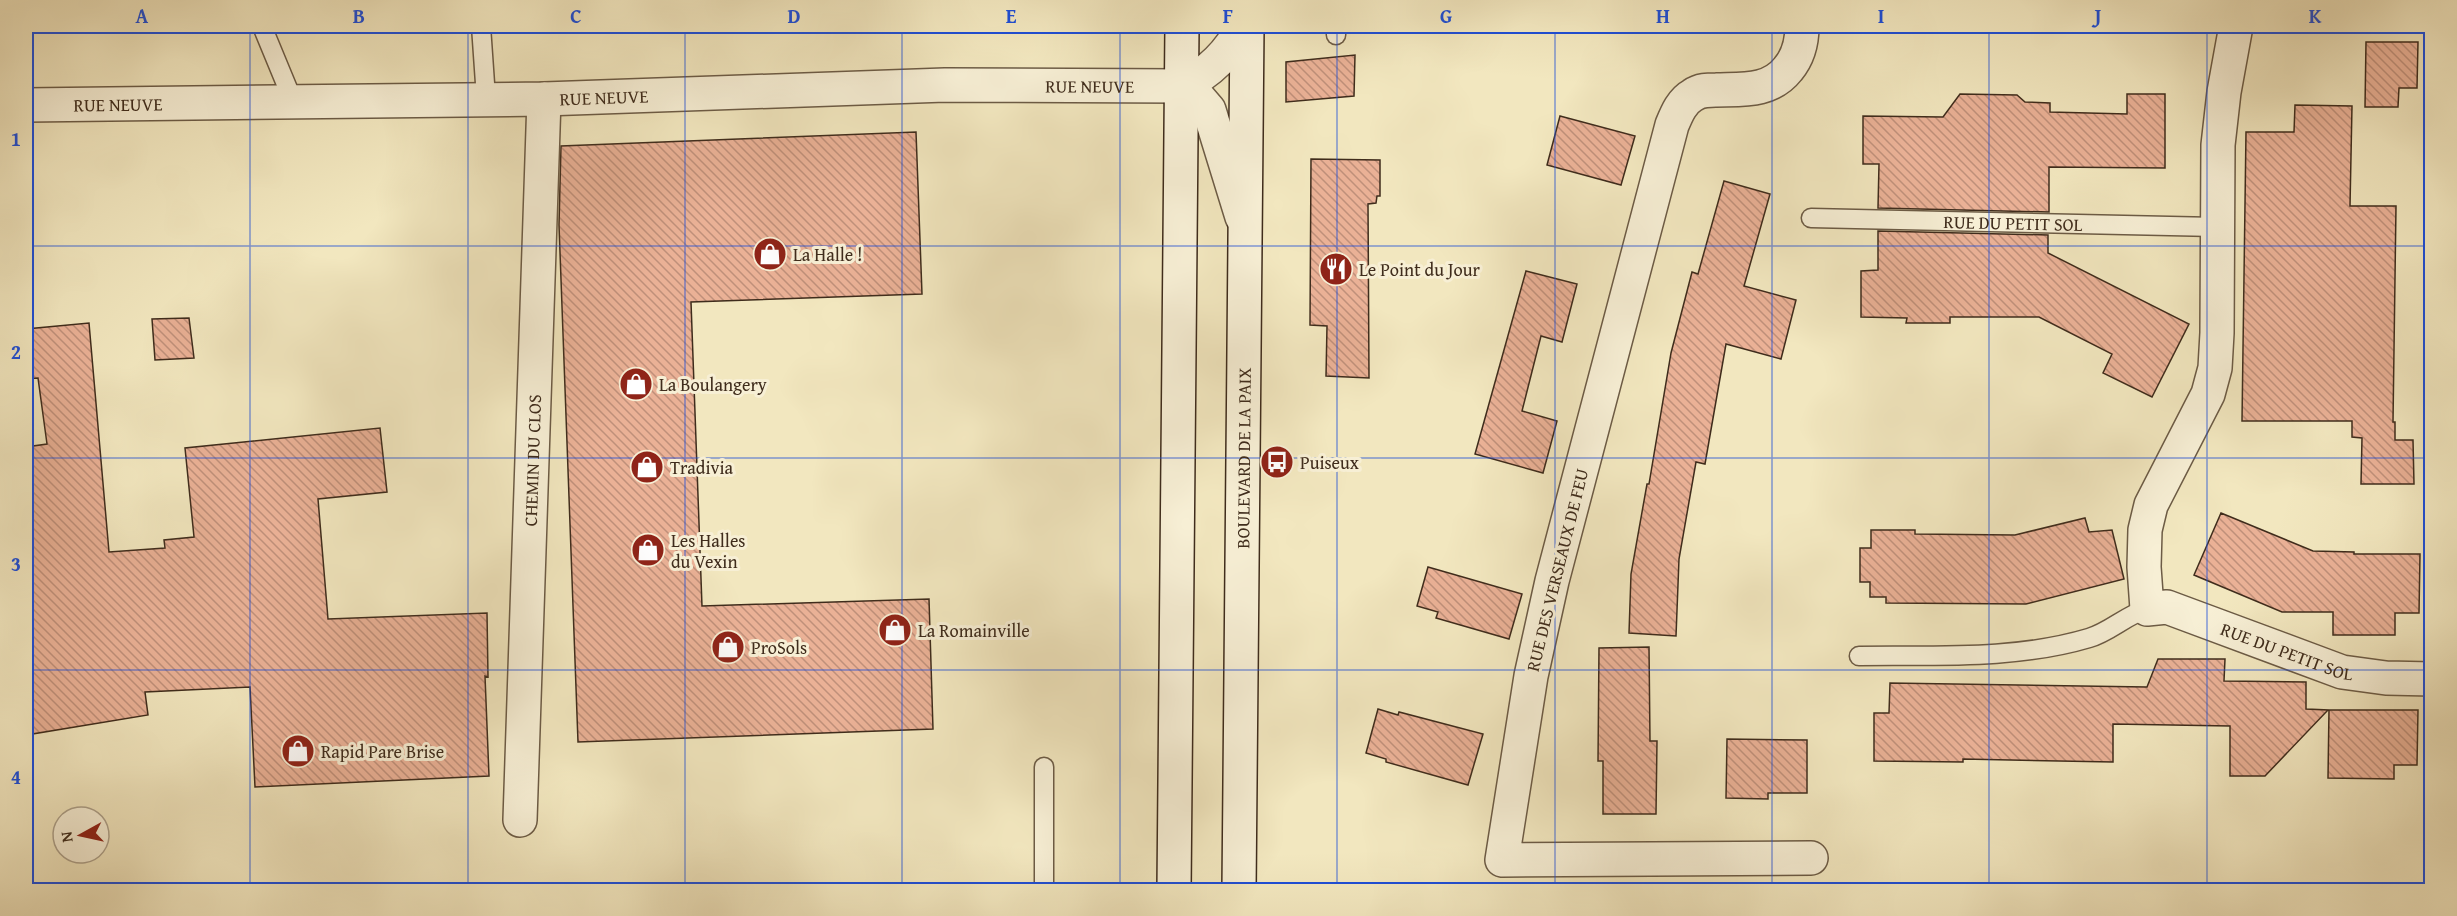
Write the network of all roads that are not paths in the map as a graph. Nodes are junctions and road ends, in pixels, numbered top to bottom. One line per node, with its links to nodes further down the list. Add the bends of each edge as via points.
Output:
1 (261, 26): 10 (lane)
2 (481, 26): 8 (lane)
3 (1182, 26): 7 (street)
4 (1245, 26): 7 (street, via 1211,68); 14 (street, BOULEVARD DE LA PAIX)
5 (1802, 26): 20 (street, RUE DES VERSEAUX DE FEU, via 1802,41 1790,67 1772,84 1693,94 1682,104 1672,125 1552,581 1531,676 1502,860)
6 (2236, 26): 13 (street, via 2218,145)
7 (1182, 86): 9 (street, RUE NEUVE, via 945,85); 14 (street, via 1191,89 1209,110); 22 (street)
8 (486, 98): 9 (street, RUE NEUVE); 10 (street, RUE NEUVE)
9 (544, 99): 19 (street, CHEMIN DU CLOS)
10 (293, 102): 11 (street, RUE NEUVE)
11 (26, 105)
12 (1811, 218): 13 (lane, RUE DU PETIT SOL)
13 (2216, 226): 15 (street, via 2215,368 2208,394 2151,505 2145,539)
14 (1246, 229): 23 (street, BOULEVARD DE LA PAIX)
15 (2147, 609): 16 (lane, RUE DU PETIT SOL, via 2098,635 2058,646 1971,655); 17 (street, RUE DU PETIT SOL, via 2167,607 2342,672)
16 (1859, 656)
17 (2432, 679)
18 (1044, 767): 21 (lane)
19 (520, 820)
20 (1811, 858)
21 (1044, 891)
22 (1174, 891)
23 (1239, 891)

